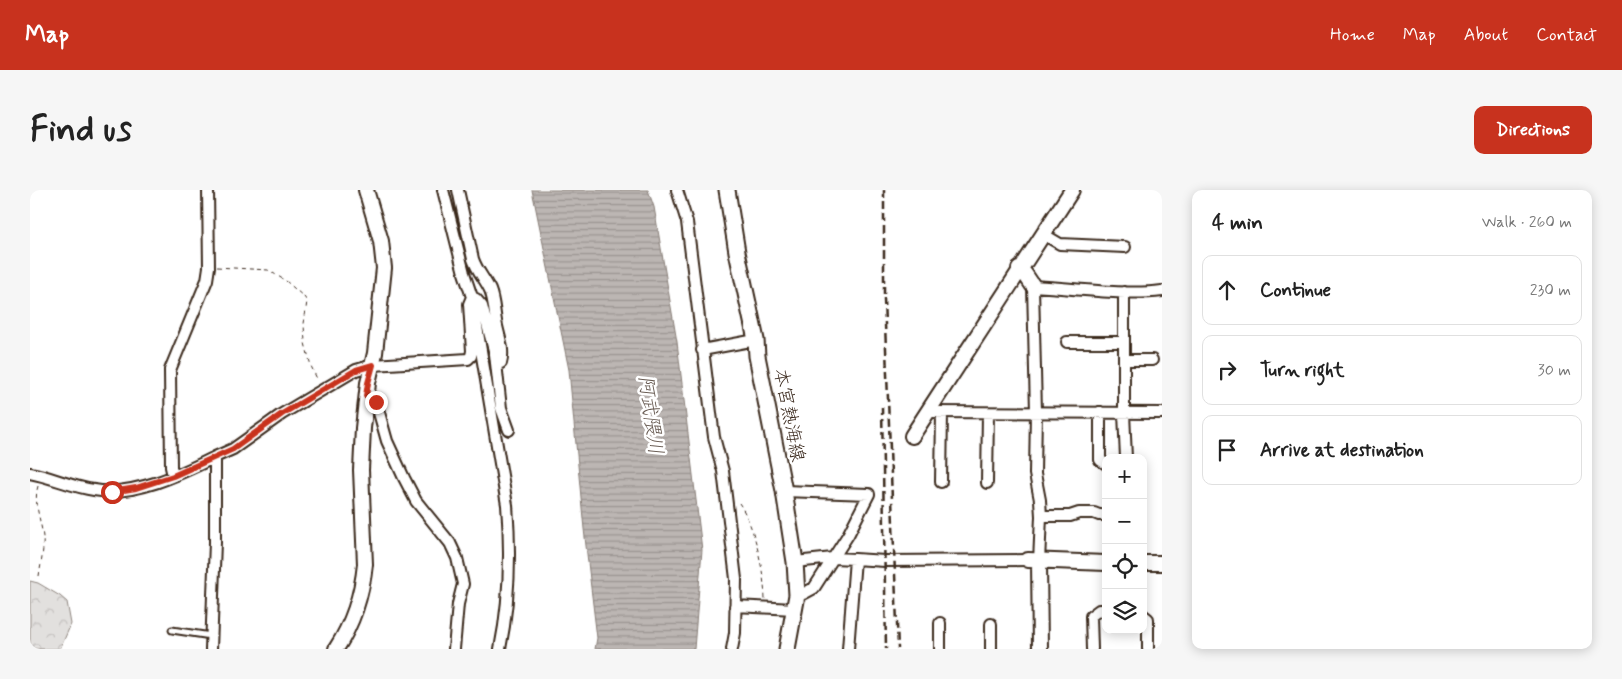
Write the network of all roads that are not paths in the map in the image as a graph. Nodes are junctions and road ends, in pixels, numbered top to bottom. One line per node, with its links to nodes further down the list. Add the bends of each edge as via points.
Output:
1 (208, 190): 37 (street, via 207,280 170,370)
2 (366, 190): 21 (street, via 382,241 384,268)
3 (443, 190): 14 (street)
4 (458, 190): 22 (street, via 473,259 494,302 502,360)
5 (677, 190): 18 (street, via 687,222)
6 (727, 190): 15 (main road, 本宮熱海線)
7 (1072, 190): 8 (street)
8 (1043, 234): 9 (street, via 1060,244); 10 (street)
9 (1125, 247)
10 (1019, 270): 11 (street); 24 (street)
11 (1033, 286): 13 (street); 26 (street)
12 (1162, 290): 13 (street)
13 (1124, 292): 17 (street)
14 (472, 298): 21 (street, via 469,310 472,351 468,359); 22 (street, via 482,306); 61 (street, via 507,505 509,589)
15 (756, 340): 18 (street); 40 (main road, 本宮熱海線)
16 (1068, 342): 17 (street)
17 (1124, 342): 19 (street)
18 (702, 350): 51 (street, via 714,437 723,471 736,579)
19 (1124, 360): 20 (street); 29 (street)
20 (1152, 360)
21 (373, 365): 23 (street); 34 (street, via 356,370 282,414 233,449)
22 (497, 370): 31 (street, via 501,408)
23 (366, 396): 59 (street, via 361,470 365,564 354,617); 60 (street, via 376,402 387,441 416,501 450,543 457,558 463,584)
24 (927, 412): 25 (street); 32 (street)
25 (942, 412): 28 (street); 38 (street)
26 (1036, 412): 27 (street); 28 (street); 42 (street, via 1035,474)
27 (1100, 412): 29 (street); 35 (street)
28 (988, 413): 39 (street)
29 (1124, 413): 30 (street); 33 (street)
30 (1162, 413)
31 (509, 430)
32 (912, 436)
33 (1126, 454)
34 (215, 457): 37 (street); 57 (street)
35 (1102, 461)
36 (30, 473): 37 (street, via 92,490 112,492)
37 (173, 476)
38 (941, 482)
39 (987, 483)
40 (784, 491): 43 (street, via 869,494); 46 (main road, 本宮熱海線)
41 (1102, 515): 42 (street, via 1094,512)
42 (1041, 516): 45 (street)
43 (833, 558): 44 (street); 46 (street); 50 (street, via 814,588)
44 (855, 559): 45 (street); 64 (street)
45 (1034, 561): 47 (street); 67 (street)
46 (795, 562): 50 (main road, 本宮熱海線)
47 (1102, 563)
48 (1147, 563): 49 (street)
49 (1162, 563)
50 (796, 602): 51 (street, via 765,607); 63 (main road, 本宮熱海線)
51 (735, 606): 62 (street)
52 (1102, 610): 68 (street, via 1091,616)
53 (1147, 618): 69 (street)
54 (940, 623): 65 (street)
55 (991, 624): 66 (street)
56 (172, 630): 57 (lane)
57 (212, 636): 58 (street)
58 (211, 649)
59 (336, 649)
60 (454, 649)
61 (500, 649)
62 (732, 649)
63 (787, 649)
64 (848, 649)
65 (940, 649)
66 (991, 649)
67 (1040, 649)
68 (1092, 649)
69 (1148, 649)

